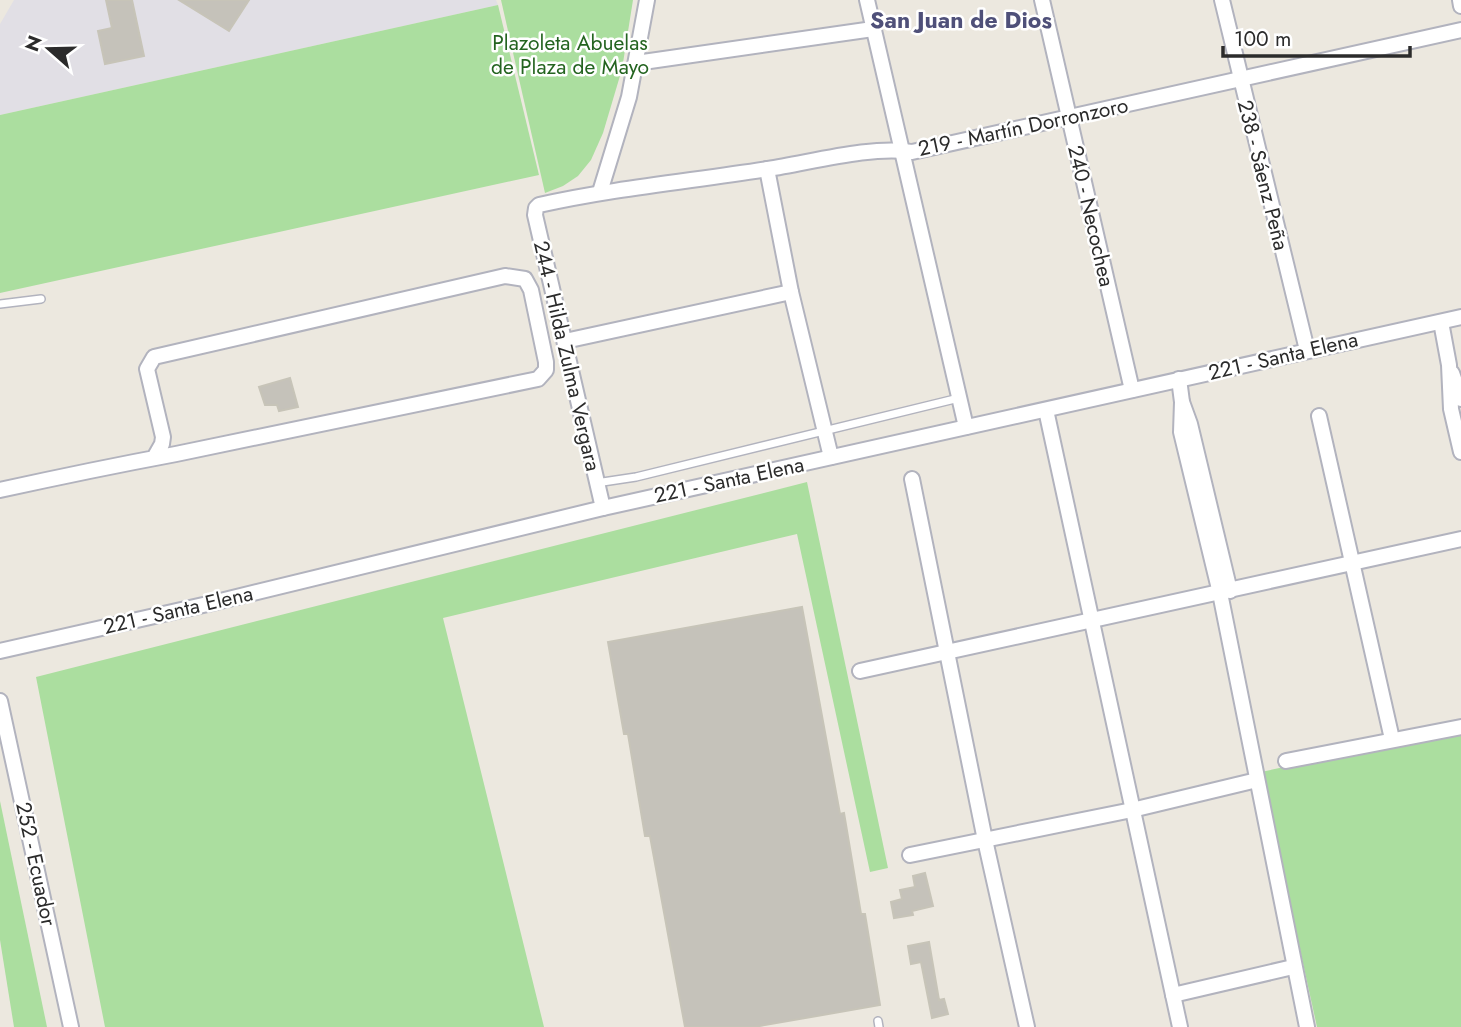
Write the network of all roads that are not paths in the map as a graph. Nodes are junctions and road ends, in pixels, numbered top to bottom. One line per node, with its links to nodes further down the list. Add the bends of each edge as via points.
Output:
1 (647, 0): 9 (street)
2 (867, 0): 7 (street)
3 (1042, 0): 11 (street, 240 - Necochea)
4 (1222, 0): 10 (street, 238 - Sáenz Peña)
5 (1460, 0): 6 (street)
6 (1461, 6)
7 (873, 29): 9 (street); 12 (street)
8 (1461, 30): 10 (street, 219 - Martín Dorronzoro)
9 (636, 63): 14 (street)
10 (1240, 80): 11 (street, 219 - Martín Dorronzoro); 22 (street, 238 - Sáenz Peña)
11 (1068, 118): 12 (street, 219 - Martín Dorronzoro, via 912,152); 25 (street, 240 - Necochea)
12 (901, 150): 13 (street, 219 - Martín Dorronzoro); 26 (street)
13 (767, 169): 14 (street, 219 - Martín Dorronzoro); 16 (street)
14 (600, 192): 15 (street, 219 - Martín Dorronzoro)
15 (540, 205): 21 (street, 244 - Hilda Zulma Vergara, via 535,215)
16 (791, 292): 21 (street); 31 (street)
17 (41, 299): 18 (lane)
18 (0, 304)
19 (1461, 317): 20 (street, 221 - Santa Elena)
20 (1441, 322): 22 (street, 221 - Santa Elena); 23 (street)
21 (565, 341): 36 (street, 244 - Hilda Zulma Vergara)
22 (1307, 350): 24 (street, 221 - Santa Elena)
23 (1449, 365): 27 (street); 32 (street, via 1449,395)
24 (1179, 379): 25 (street, 221 - Santa Elena); 41 (street, via 1181,432)
25 (1132, 390): 28 (street, 221 - Santa Elena)
26 (958, 398): 30 (street); 31 (lane, 221 - Santa Elena)
27 (1461, 399)
28 (1046, 410): 30 (street, 221 - Santa Elena); 42 (street)
29 (1319, 416): 40 (street)
30 (966, 427): 33 (street, 221 - Santa Elena)
31 (825, 431): 33 (street); 36 (lane, 221 - Santa Elena)
32 (1461, 452)
33 (831, 457): 38 (street, 221 - Santa Elena)
34 (154, 458): 34 (street, via 538,379 546,362 531,290 524,279 505,276 154,357 147,369 163,437); 37 (street)
35 (912, 479): 44 (street)
36 (596, 483): 38 (street, 244 - Hilda Zulma Vergara)
37 (0, 490)
38 (603, 508): 43 (street, 221 - Santa Elena)
39 (1461, 539): 40 (street)
40 (1353, 562): 41 (street); 48 (street)
41 (1225, 592): 42 (street); 50 (street)
42 (1091, 621): 44 (street); 51 (street)
43 (0, 651)
44 (947, 652): 45 (street); 52 (street)
45 (860, 671)
46 (0, 701): 56 (street, 252 - Ecuador)
47 (1461, 727): 48 (street)
48 (1392, 739): 49 (street)
49 (1286, 761)
50 (1257, 780): 51 (street); 54 (street)
51 (1132, 810): 52 (street); 55 (street)
52 (985, 840): 53 (street); 57 (street)
53 (910, 855)
54 (1293, 967): 55 (street); 59 (street)
55 (1172, 995): 58 (street)
56 (71, 1027)
57 (1027, 1027)
58 (1180, 1027)
59 (1307, 1027)

